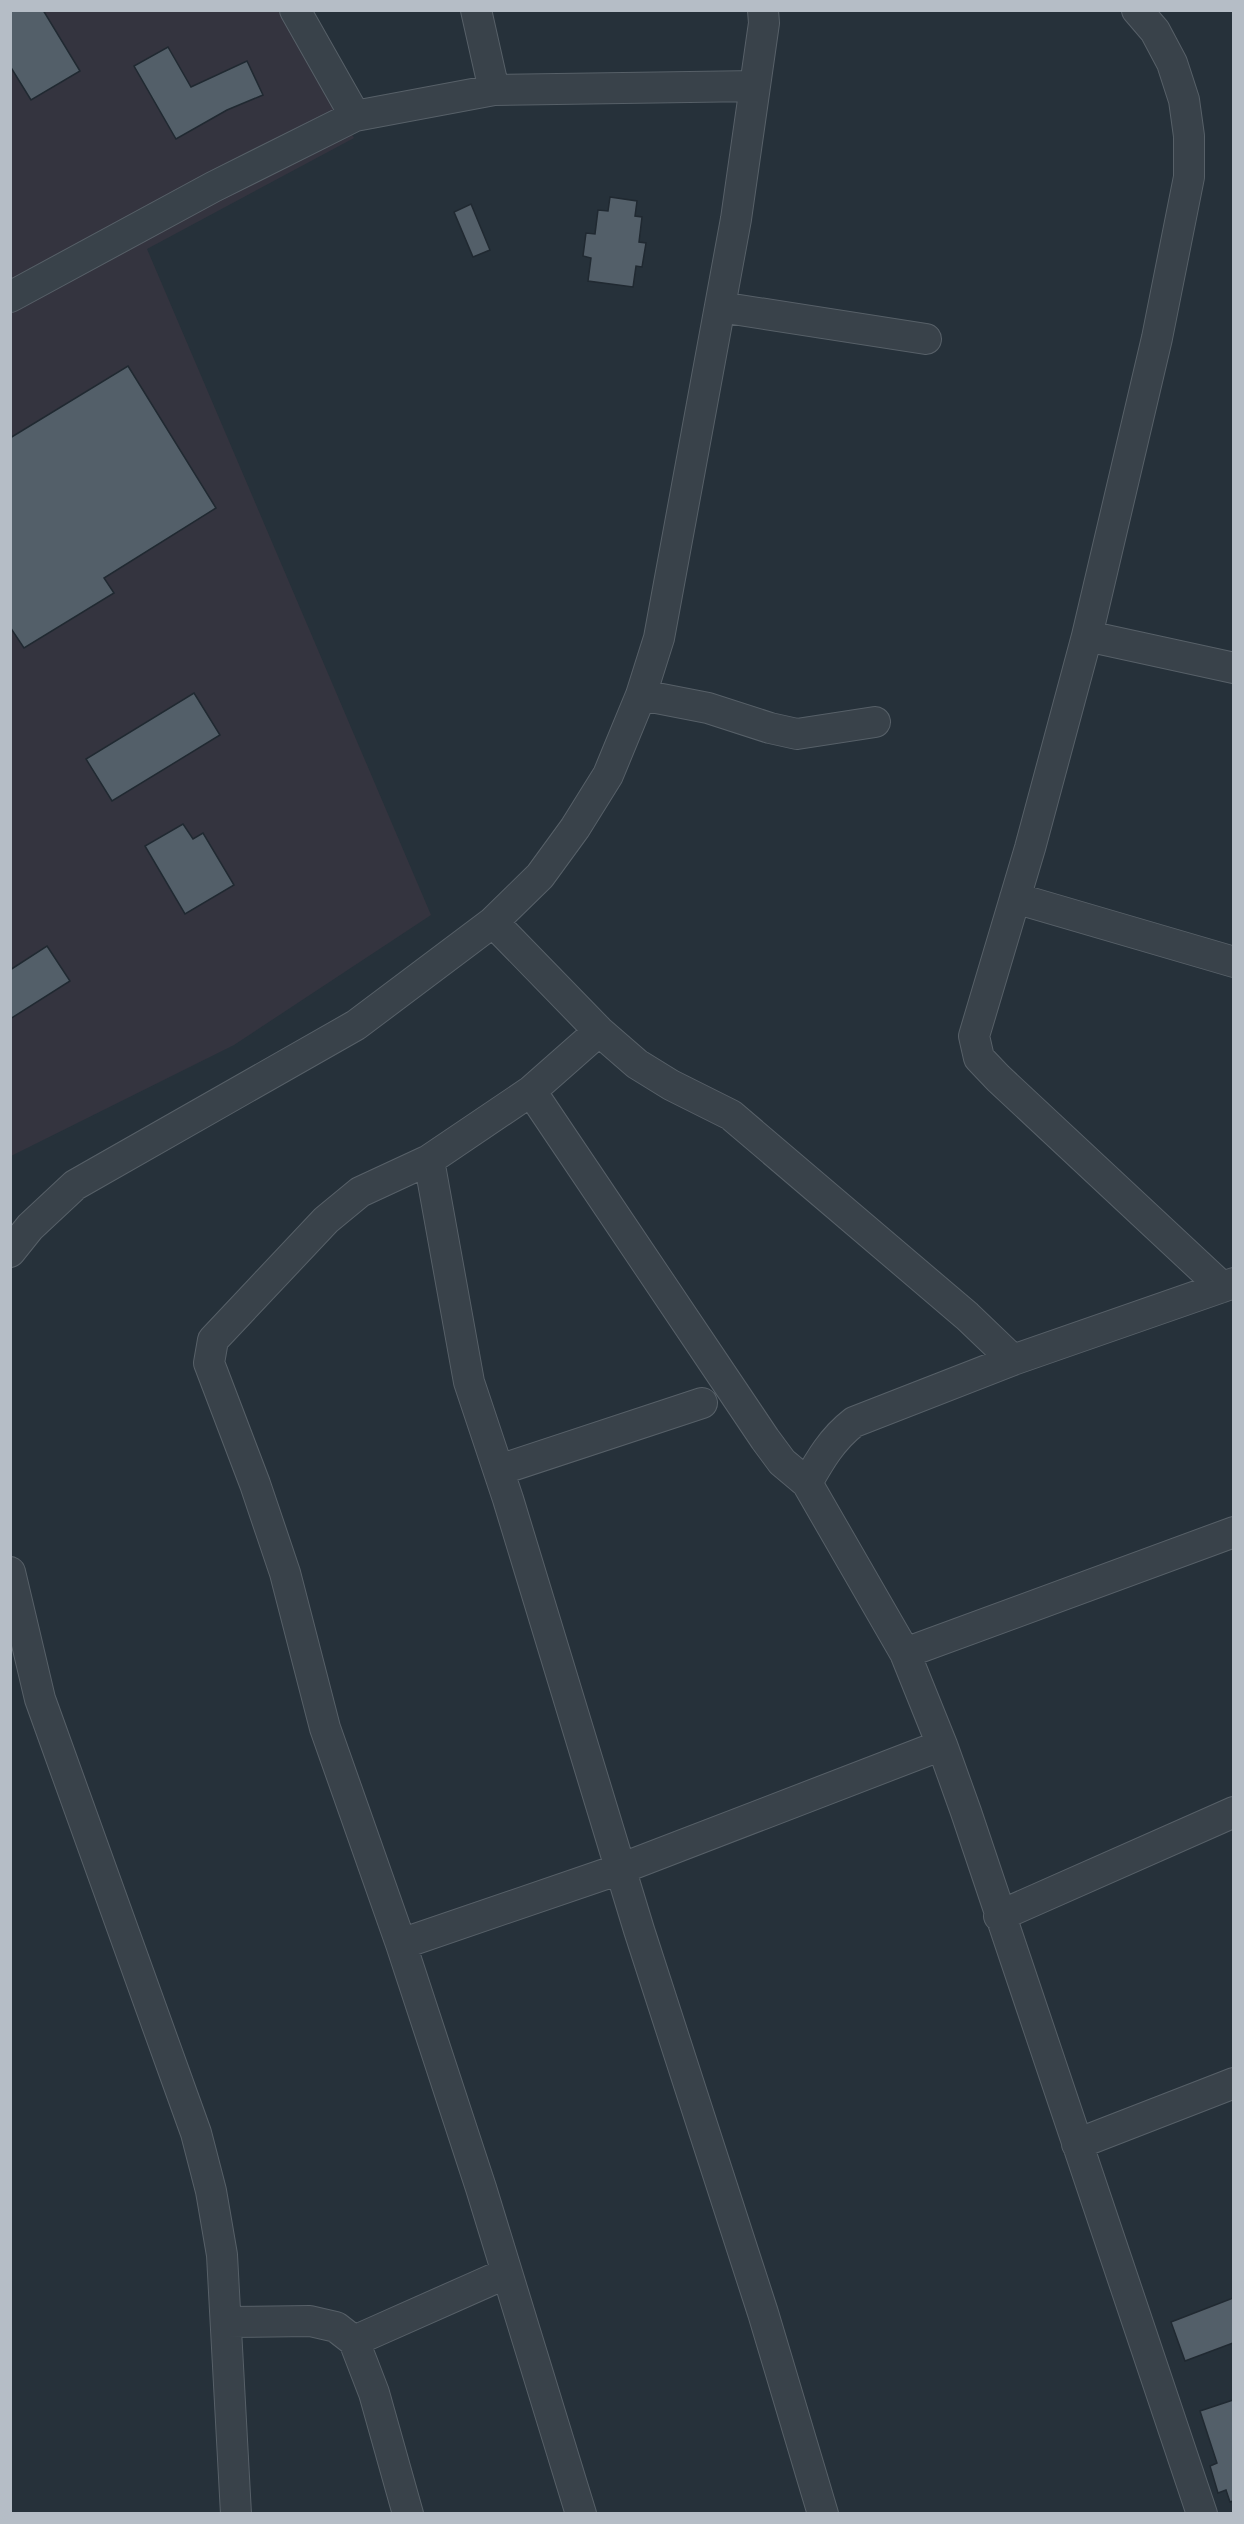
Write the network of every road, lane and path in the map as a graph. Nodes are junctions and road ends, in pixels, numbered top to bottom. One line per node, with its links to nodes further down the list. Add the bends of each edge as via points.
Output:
1 (295, 10): 7 (street)
2 (476, 10): 6 (street)
3 (763, 10): 5 (street)
4 (1137, 10): 11 (street, via 1155,31 1172,63 1184,100 1189,177 1157,338)
5 (755, 86): 6 (street); 9 (street)
6 (494, 90): 7 (street)
7 (354, 116): 8 (street)
8 (10, 297)
9 (720, 307): 10 (street); 13 (street, via 659,638)
10 (926, 339)
11 (1087, 636): 12 (street); 15 (street)
12 (1233, 668)
13 (641, 695): 14 (street, via 708,708 797,734); 16 (street, via 608,776 575,828 540,876)
14 (875, 722)
15 (1015, 898): 17 (street); 22 (street, via 974,1036 979,1058)
16 (493, 922): 18 (street); 21 (street, via 356,1025 75,1185 30,1227)
17 (1233, 962)
18 (599, 1031): 19 (street); 23 (street, via 637,1064 731,1115 758,1136)
19 (531, 1091): 20 (street); 26 (street, via 765,1439 782,1462)
20 (429, 1160): 25 (street, via 469,1382); 34 (street, via 360,1192 326,1220 213,1340 209,1363 285,1573 325,1728)
21 (10, 1252)
22 (1228, 1285): 23 (street)
23 (1013, 1360): 26 (street, via 854,1422 828,1447)
24 (702, 1403): 25 (street)
25 (499, 1470): 32 (street)
26 (807, 1483): 29 (street)
27 (1233, 1532): 29 (street)
28 (10, 1572): 38 (street, via 40,1699 196,2133 220,2244)
29 (905, 1653): 30 (street)
30 (942, 1745): 32 (street); 33 (street)
31 (1233, 1812): 33 (street)
32 (620, 1869): 34 (street); 43 (street, via 763,2313)
33 (999, 1916): 36 (street)
34 (401, 1944): 37 (street)
35 (1233, 2083): 36 (street)
36 (1077, 2144): 44 (street)
37 (507, 2273): 39 (street); 42 (street)
38 (225, 2322): 39 (street, via 310,2321 336,2327); 40 (street)
39 (354, 2341): 41 (street, via 374,2393)
40 (236, 2514)
41 (408, 2514)
42 (580, 2514)
43 (823, 2514)
44 (1202, 2514)

